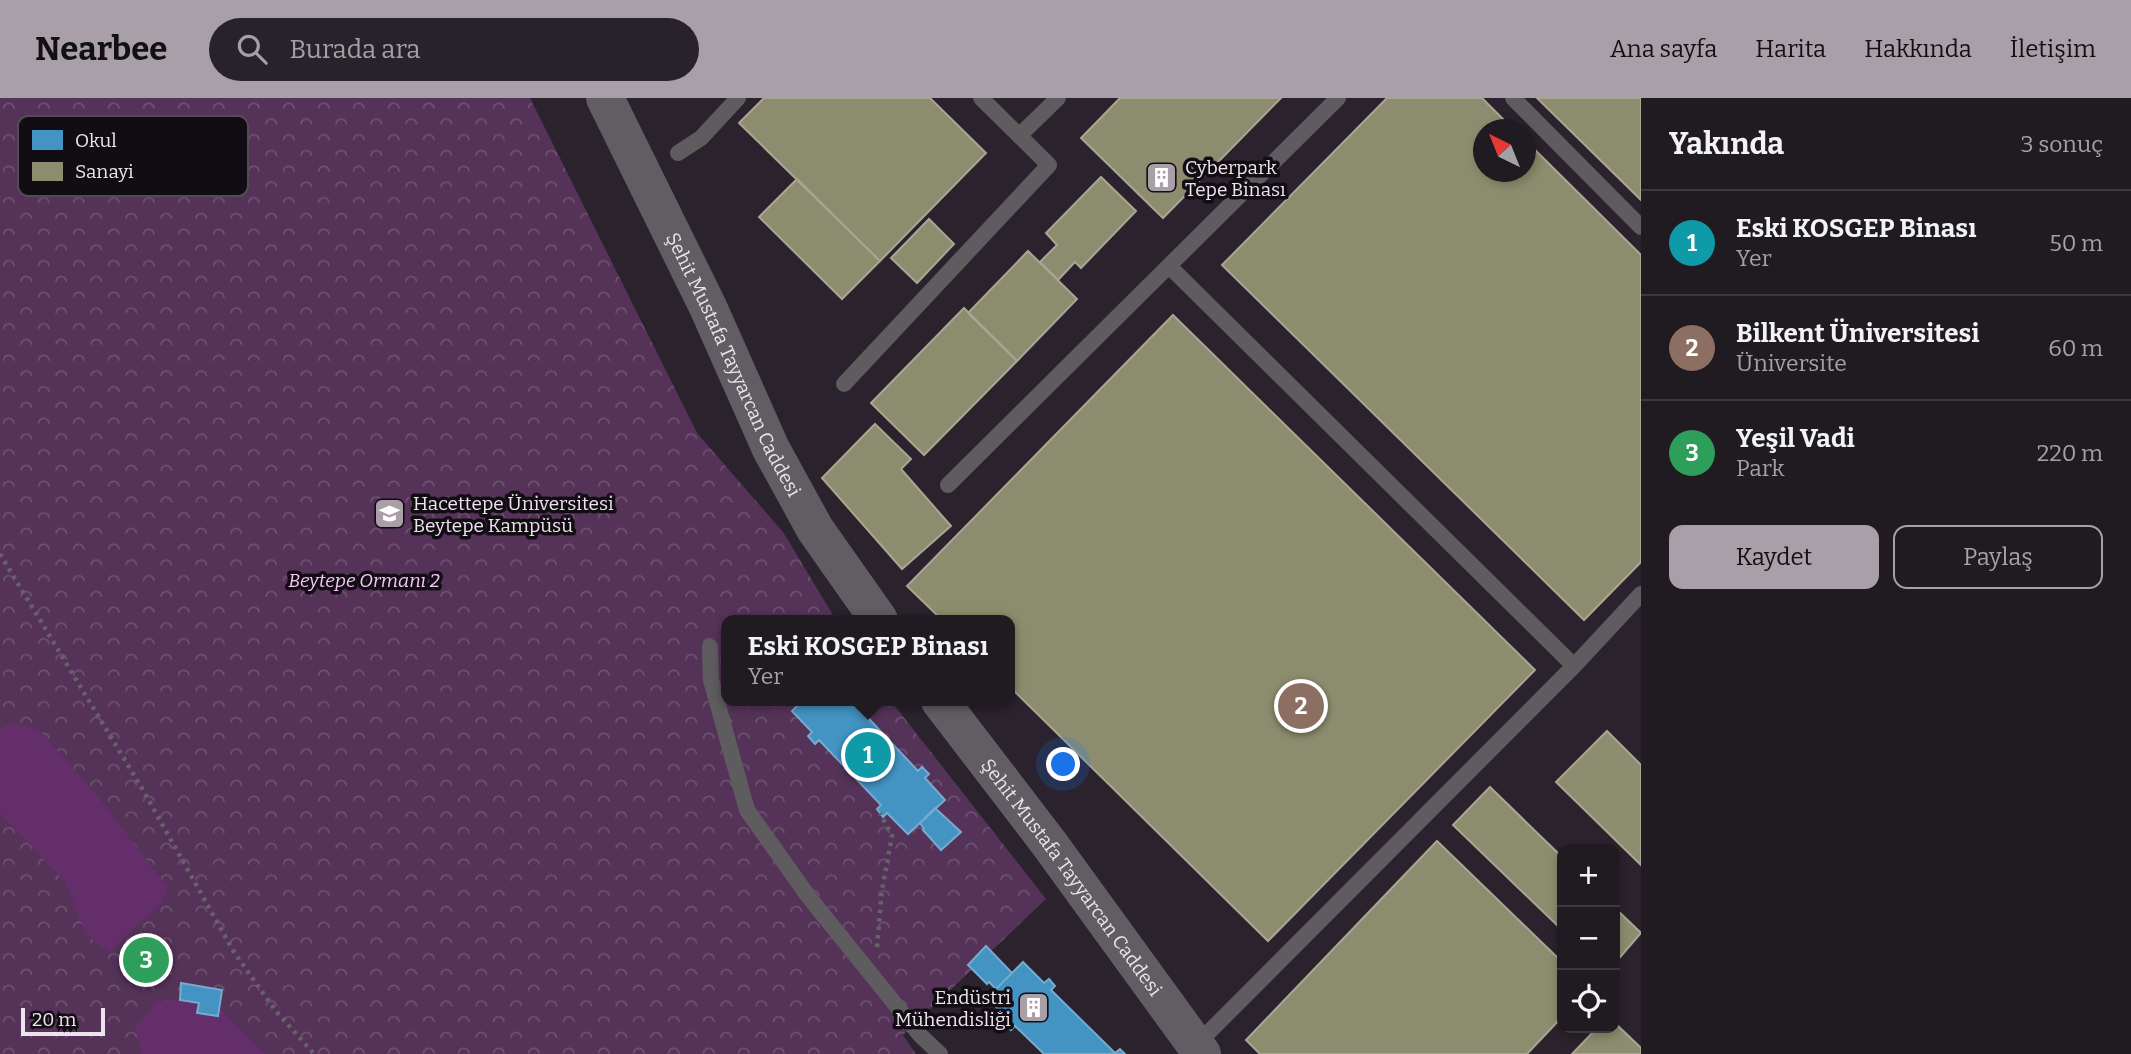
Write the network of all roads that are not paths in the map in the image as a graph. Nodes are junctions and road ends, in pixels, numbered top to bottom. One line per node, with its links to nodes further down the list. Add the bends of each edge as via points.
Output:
1 (606, 98): 14 (main road, Şehit Mustafa Tayyarcan Caddesi, via 771,449 815,529)
2 (738, 98): 8 (lane, via 701,138)
3 (981, 98): 7 (lane)
4 (1058, 98): 7 (lane)
5 (1338, 98): 10 (lane)
6 (1513, 98): 9 (lane)
7 (1019, 136): 11 (lane, via 1049,165)
8 (678, 153)
9 (1641, 227)
10 (1169, 266): 12 (lane); 16 (lane)
11 (844, 384)
12 (948, 485)
13 (1641, 594): 16 (lane)
14 (875, 615)
15 (710, 647): 19 (lane, via 711,680 747,810 808,896)
16 (1574, 666): 18 (lane)
17 (944, 706): 18 (main road, Şehit Mustafa Tayyarcan Caddesi)
18 (1199, 1049)
19 (940, 1054)

